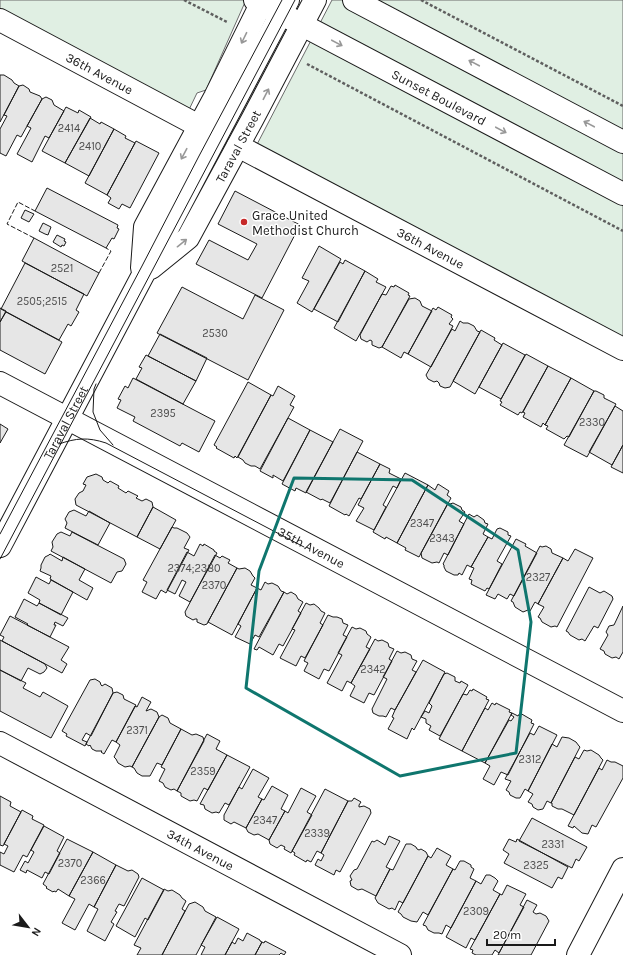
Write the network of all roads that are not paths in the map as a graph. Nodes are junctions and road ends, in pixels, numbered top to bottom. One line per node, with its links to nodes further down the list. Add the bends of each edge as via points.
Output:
1 (315, 0): 6 (street, Taraval Street)
2 (354, 0): 8 (street, one-way to 2)
3 (260, 1): 4 (street, Sunset Boulevard); 7 (street, Taraval Street, one-way to 7)
4 (285, 7): 6 (street, Sunset Boulevard); 11 (street, Taraval Street)
5 (0, 20): 7 (street, 36th Avenue)
6 (302, 25): 9 (street, Taraval Street, one-way to 6); 10 (street, Sunset Boulevard, one-way to 10)
7 (199, 126): 11 (street, Taraval Street, one-way to 11, via 145,227)
8 (623, 142)
9 (238, 146): 11 (street, Taraval Street, one-way to 9, via 188,238); 12 (street, 36th Avenue)
10 (623, 194)
11 (141, 277): 14 (street, Taraval Street)
12 (623, 349)
13 (0, 383): 14 (street, 35th Avenue)
14 (68, 418): 15 (street, Taraval Street); 16 (street, 35th Avenue)
15 (0, 546)
16 (623, 711)
17 (0, 743): 19 (street, 34th Avenue)
18 (623, 869): 20 (street)
19 (400, 955)
20 (578, 955)

